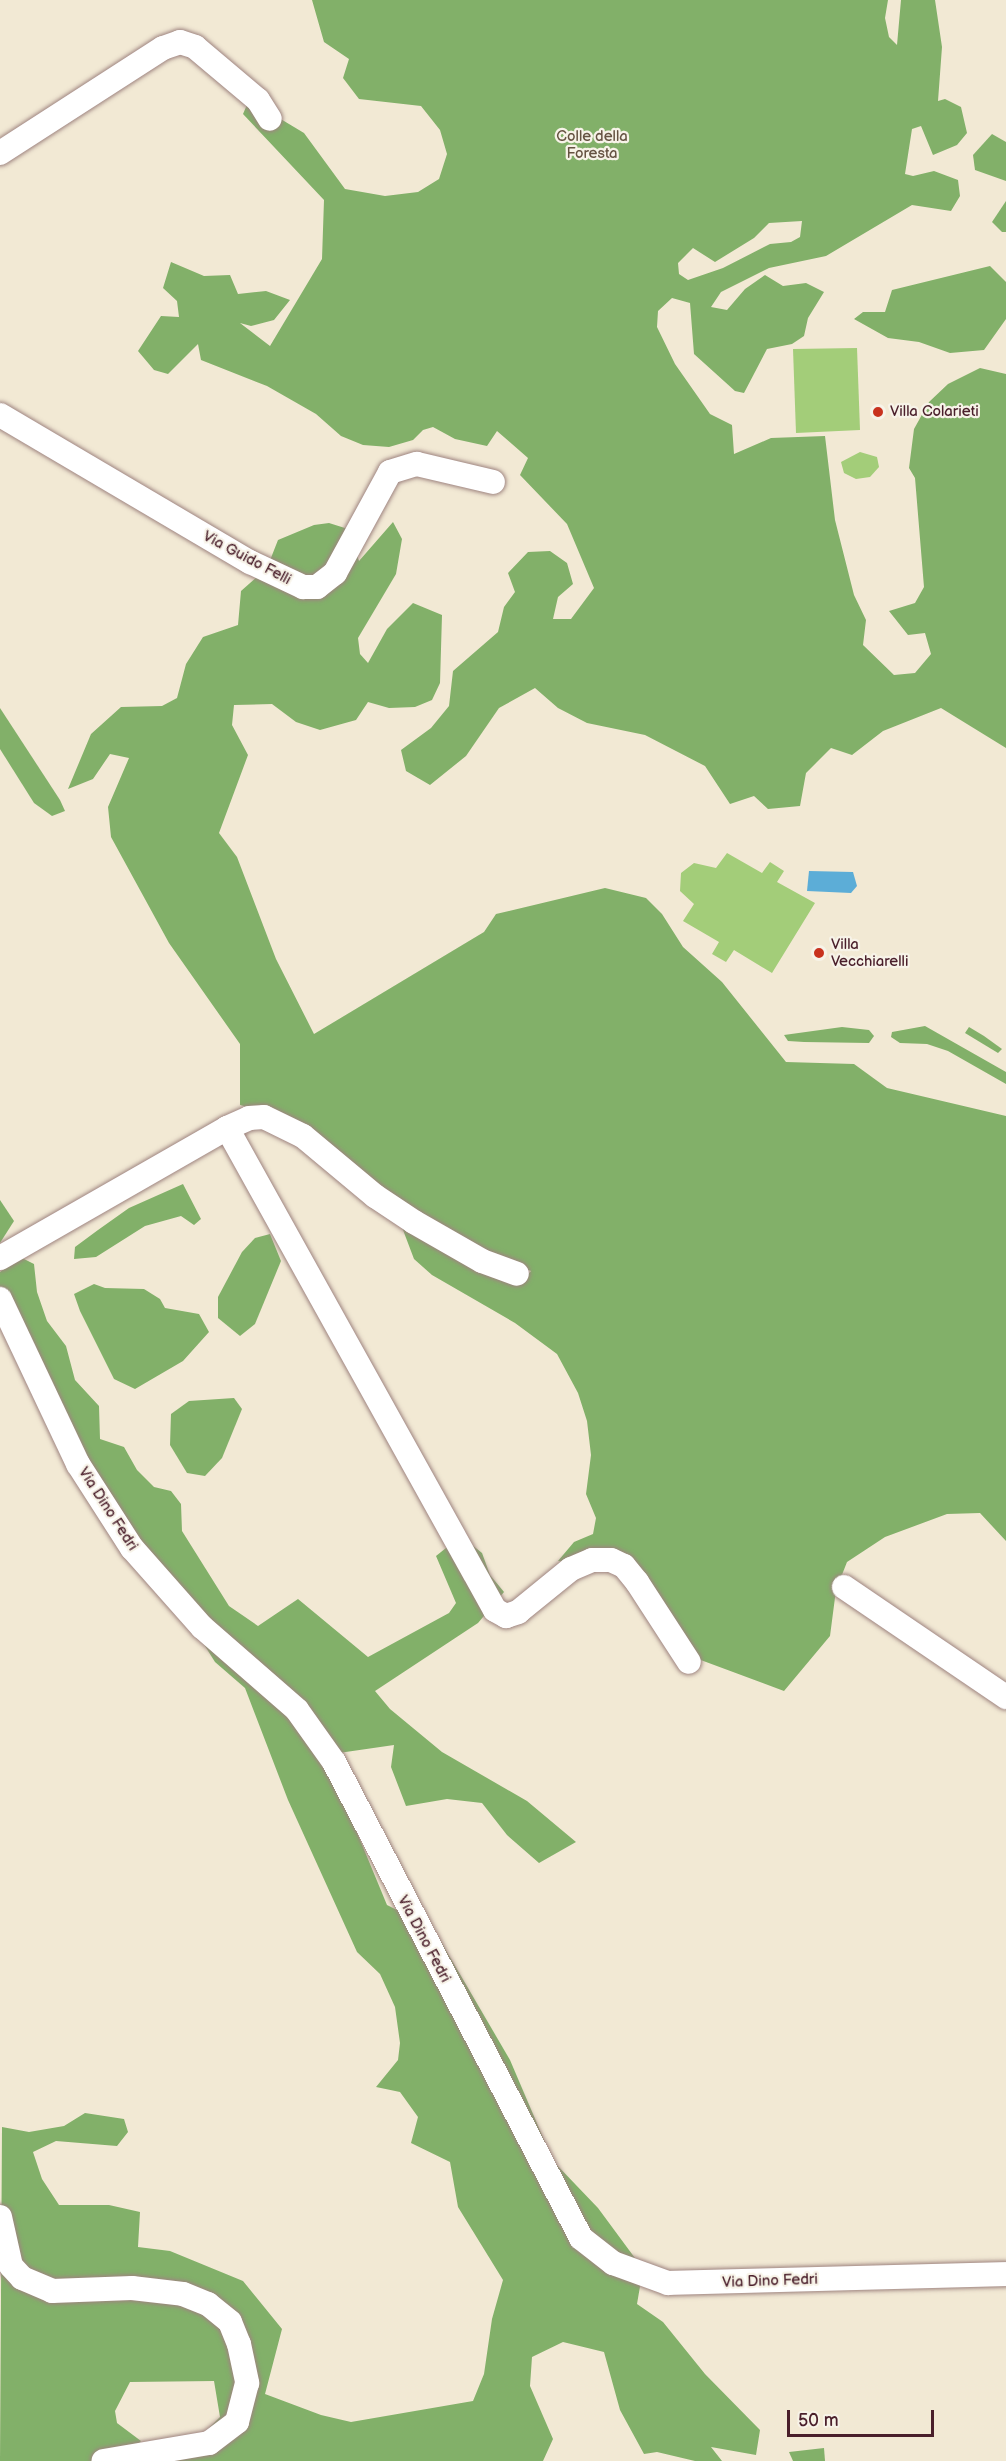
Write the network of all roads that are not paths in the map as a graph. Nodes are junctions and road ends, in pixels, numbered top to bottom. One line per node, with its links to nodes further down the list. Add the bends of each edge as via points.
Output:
1 (270, 119): 2 (street, via 258,100 195,47 180,42 163,48)
2 (0, 153)
3 (0, 416): 4 (street, Via Guido Felli, via 239,556 303,587 317,587 335,573 390,472 417,464)
4 (493, 482)
5 (227, 1128): 6 (street); 7 (street, via 249,1118 279,1121 414,1222 482,1261); 10 (street, via 495,1610 506,1616 518,1612 571,1569 592,1560 611,1560 624,1566 637,1582)
6 (0, 1258)
7 (517, 1274)
8 (0, 1299): 13 (street, Via Dino Fedri, via 78,1464 132,1548 202,1627 297,1710 334,1762 581,2238 613,2264 668,2283)
9 (844, 1587): 11 (street)
10 (689, 1662)
11 (1006, 1697)
12 (0, 2217): 14 (street, via 11,2266 22,2278 52,2291 132,2288 183,2294 208,2304 230,2322 247,2383 237,2422 209,2443)
13 (1006, 2274)
14 (104, 2461)

